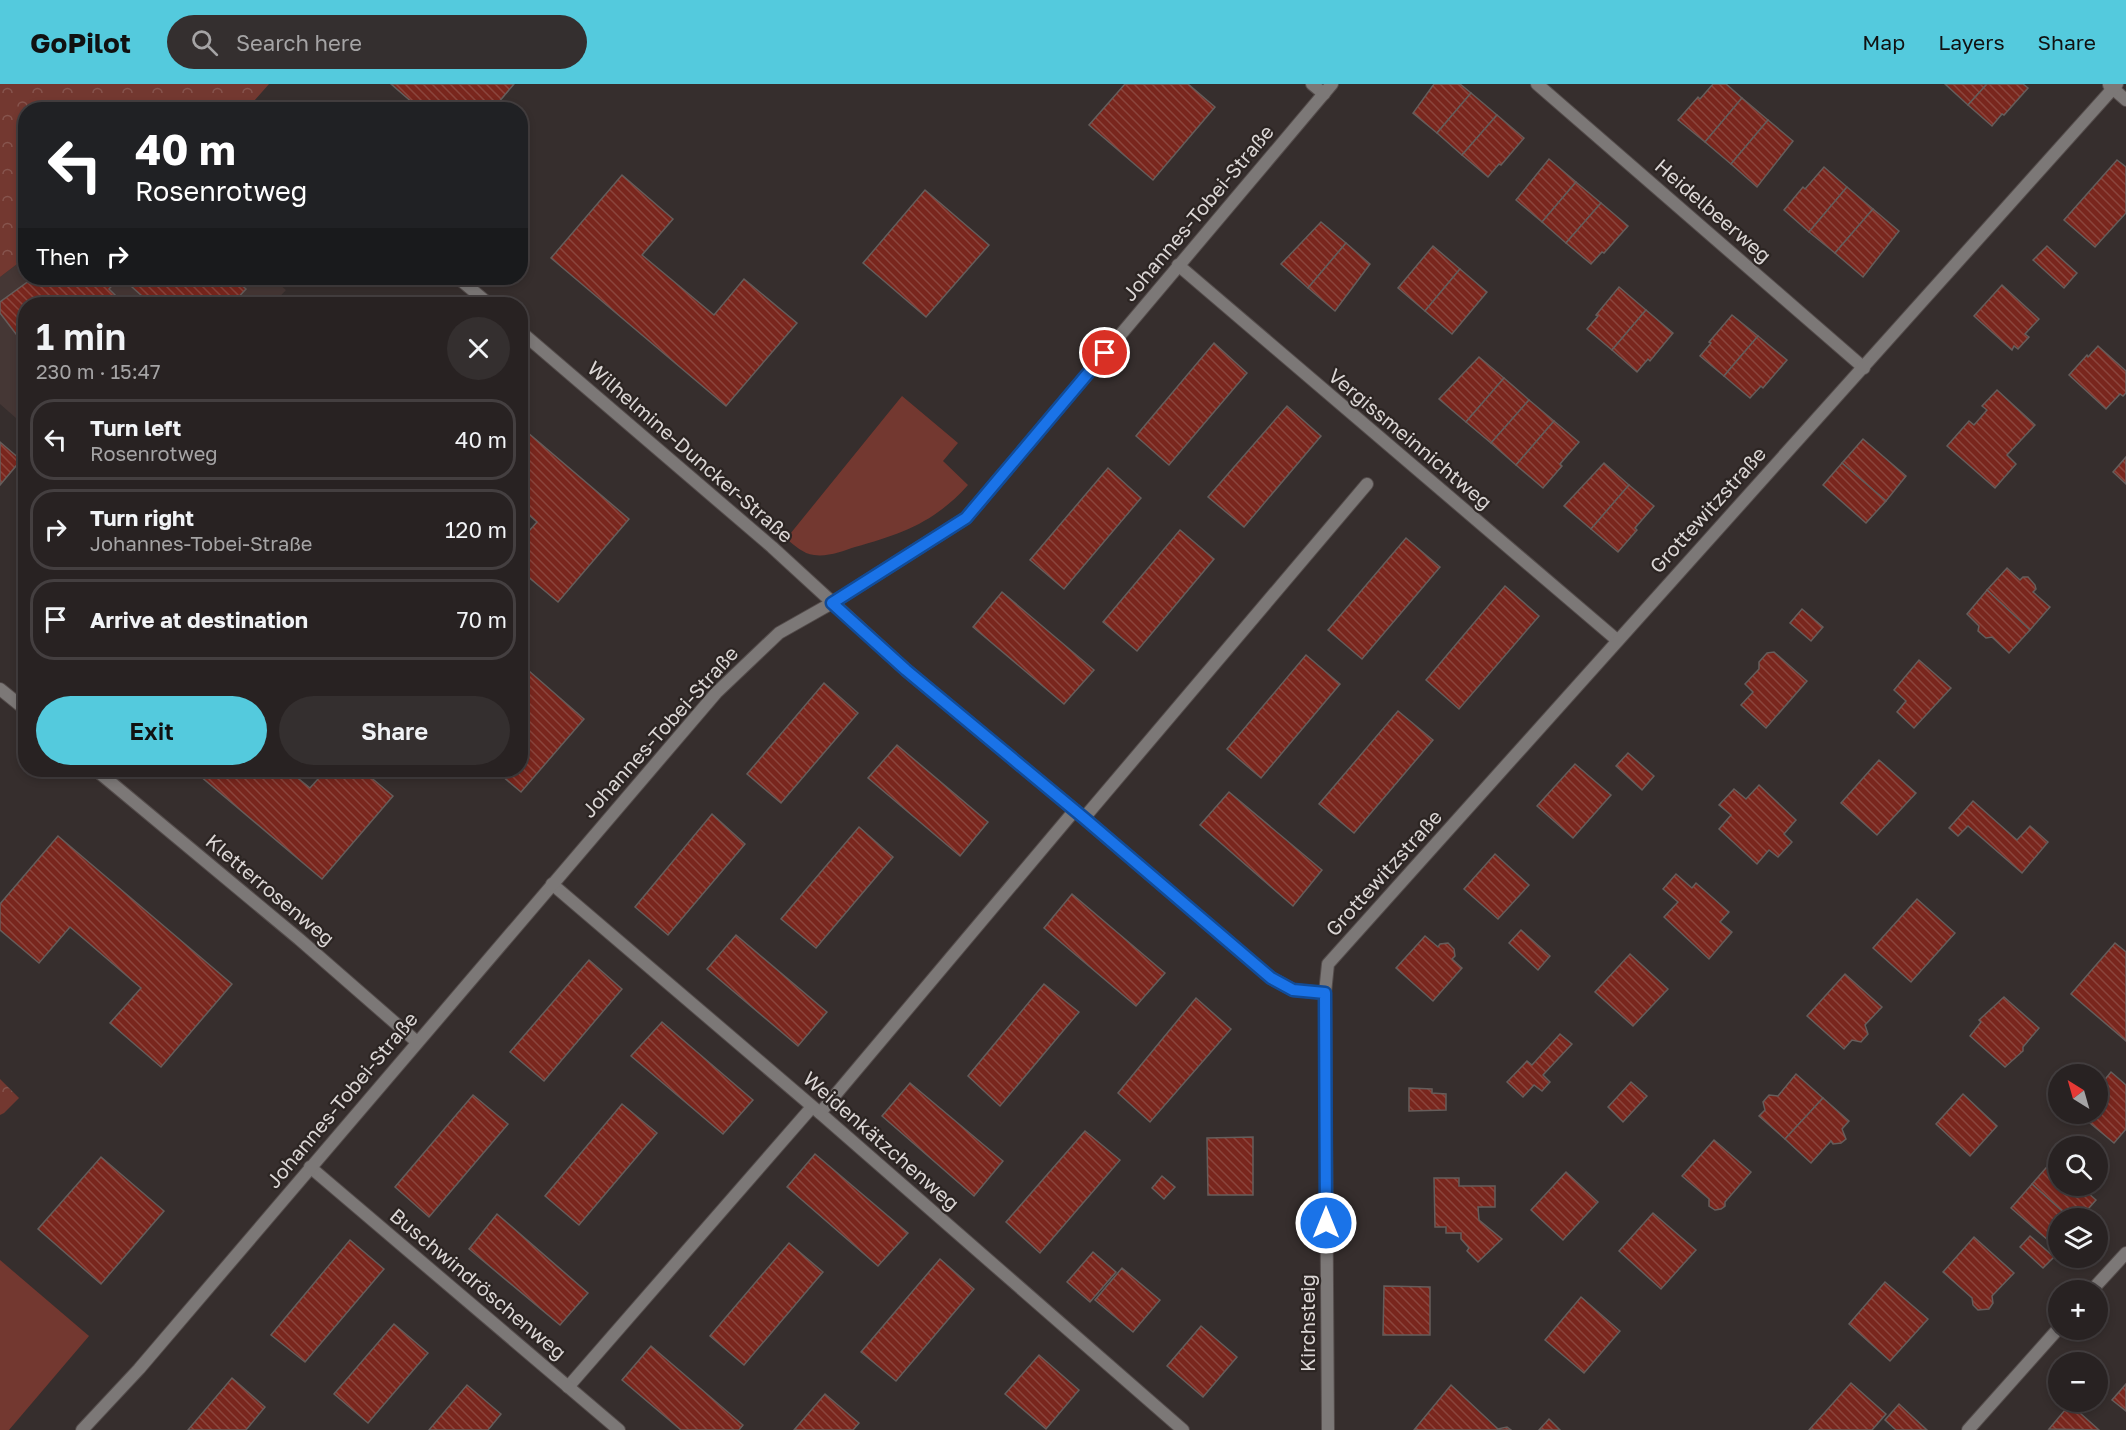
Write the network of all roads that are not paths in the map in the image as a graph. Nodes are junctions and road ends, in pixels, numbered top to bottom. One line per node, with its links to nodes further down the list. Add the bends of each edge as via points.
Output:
1 (1312, 84): 4 (street)
2 (1537, 84): 10 (street, Heidelbeerweg)
3 (2113, 86): 5 (street); 10 (street, Grottewitzstraße)
4 (1328, 89): 6 (street, Johannes-Tobei-Straße)
5 (2126, 100)
6 (1178, 265): 12 (street, Johannes-Tobei-Straße, via 966,518); 13 (street, Vergissmeinnichtweg)
7 (466, 285): 8 (street)
8 (481, 297)
9 (528, 338): 12 (street, Wilhelmine-Duncker-Straße)
10 (1864, 368): 13 (street, Grottewitzstraße)
11 (1367, 483): 17 (street)
12 (832, 603): 17 (street, Wilhelmine-Duncker-Straße); 18 (street, Johannes-Tobei-Straße, via 778,633 716,693)
13 (1617, 640): 19 (street, Grottewitzstraße)
14 (0, 689): 15 (street)
15 (18, 704)
16 (104, 777): 21 (street, Kletterrosenweg)
17 (1079, 814): 20 (street, Wilhelmine-Duncker-Straße, via 1271,978 1293,990); 22 (street)
18 (552, 884): 21 (street, Johannes-Tobei-Straße); 22 (street, Weidenkätzchenweg)
19 (1328, 964): 20 (street, Kirchsteig)
20 (1325, 993): 31 (street, Kirchsteig)
21 (417, 1042): 23 (street, Johannes-Tobei-Straße)
22 (816, 1110): 27 (street); 30 (street, Weidenkätzchenweg)
23 (310, 1167): 27 (street, Buschwindröschenweg); 28 (street, Johannes-Tobei-Straße, via 139,1369)
24 (2126, 1253): 25 (street)
25 (2101, 1280)
26 (2048, 1340): 32 (street)
27 (568, 1387): 29 (street, Buschwindröschenweg)
28 (82, 1430)
29 (619, 1430)
30 (1183, 1430)
31 (1328, 1430)
32 (1968, 1430)

